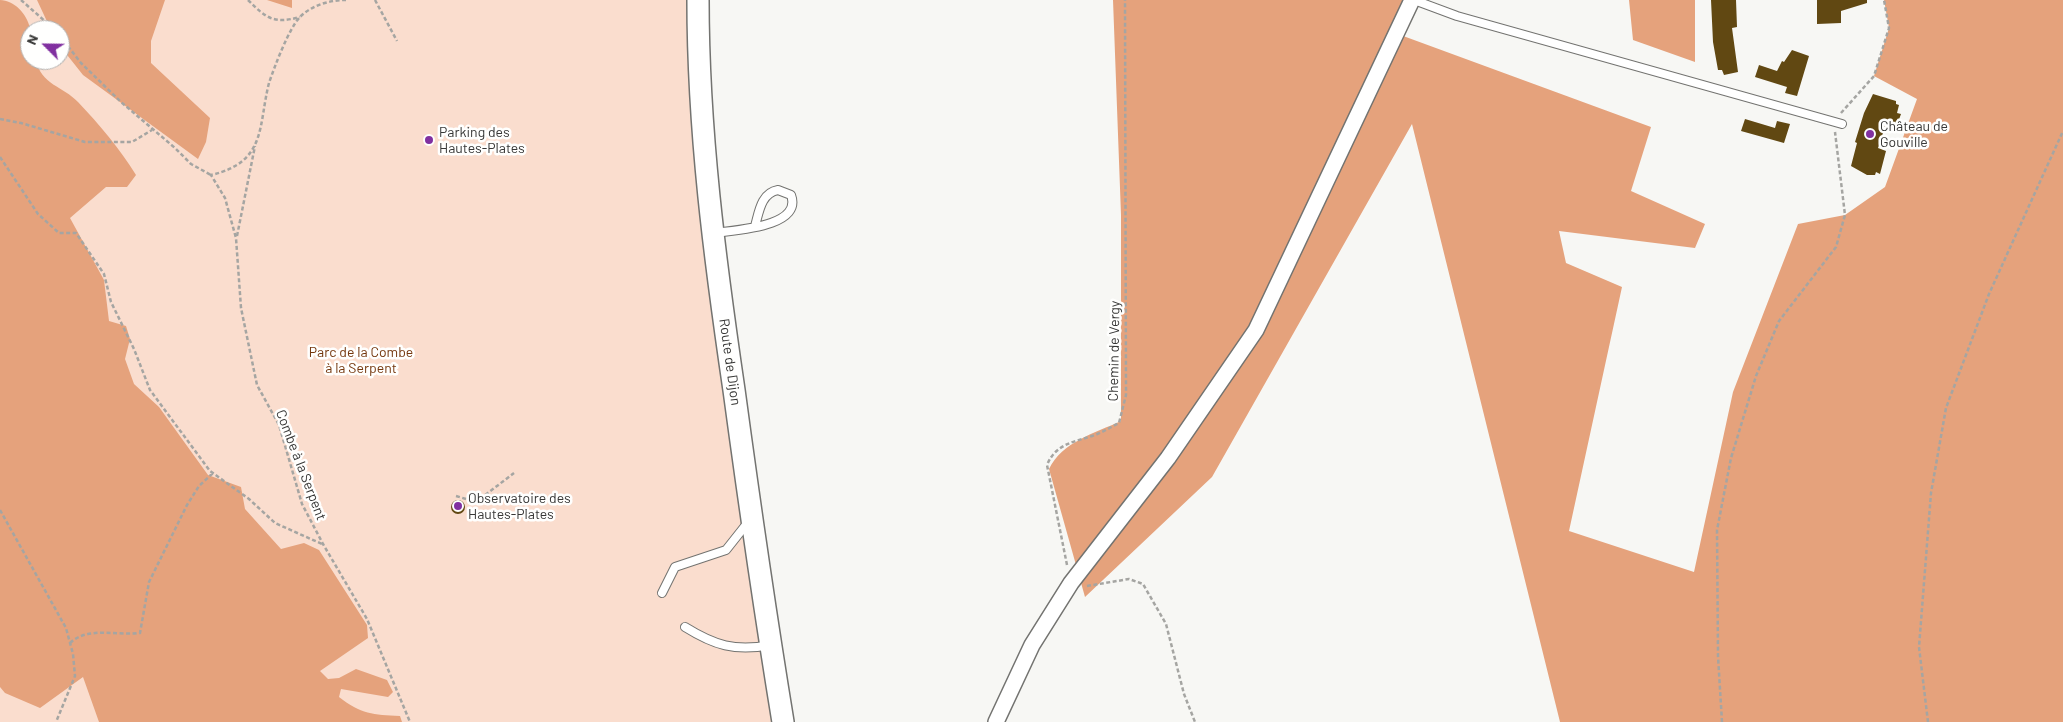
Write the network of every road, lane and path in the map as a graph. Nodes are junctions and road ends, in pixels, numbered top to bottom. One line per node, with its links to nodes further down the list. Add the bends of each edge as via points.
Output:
1 (21, 0): 10 (path)
2 (248, 0): 9 (path, via 263,15 281,22)
3 (346, 0): 9 (path, via 328,0)
4 (375, 0): 11 (path)
5 (698, 0): 22 (main road, Route de Dijon, via 702,107)
6 (1125, 0): 30 (path, Chemin de Vergy, via 1126,395 1119,423 1061,447 1047,465)
7 (1413, 0): 14 (lane, via 1456,16); 30 (street, via 1256,330 1168,458)
8 (1884, 0): 14 (path, via 1889,28 1874,76)
9 (300, 17): 18 (path, via 283,46 270,83 262,131)
10 (44, 20)
11 (397, 41)
12 (70, 49): 16 (path)
13 (0, 119): 16 (path, via 85,142 132,142)
14 (1833, 121): 15 (lane); 40 (path, via 1845,215 1836,247 1779,321 1756,376 1731,458 1717,530)
15 (1842, 124)
16 (152, 130): 20 (path, via 191,164)
17 (2063, 131): 41 (path, via 1989,294 1946,408 1931,493 1919,647)
18 (256, 144): 20 (path, via 230,171); 23 (path)
19 (0, 157): 24 (path, via 38,214 59,232 76,233 104,274 111,302 150,390)
20 (211, 175): 23 (path, Combe à la Serpent, via 225,198)
21 (755, 226): 21 (lane, via 789,215 793,204 791,196 778,190 768,194); 22 (lane)
22 (713, 234): 28 (main road, Route de Dijon)
23 (236, 238): 29 (path, Combe à la Serpent, via 241,308 257,385 279,425 302,504)
24 (213, 473): 29 (path, via 275,523); 33 (path, via 199,486 187,505 149,582 140,633 104,632 78,636)
25 (514, 473): 26 (path, via 476,502)
26 (456, 496)
27 (0, 510): 33 (path, via 66,628)
28 (751, 518): 31 (lane, via 726,550 675,567); 34 (main road, Route de Dijon)
29 (323, 544): 36 (path, Combe à la Serpent, via 367,620)
30 (1072, 583): 38 (street, via 1032,645); 39 (path, via 1081,588 1129,579 1143,584 1166,624 1184,694)
31 (662, 593)
32 (685, 627): 34 (lane, via 708,642 720,645)
33 (70, 643): 35 (path, via 75,676)
34 (770, 646): 37 (main road, Route de Dijon)
35 (56, 722)
36 (410, 722)
37 (783, 722)
38 (996, 722)
39 (1195, 722)
40 (1722, 722)
41 (1928, 722)

